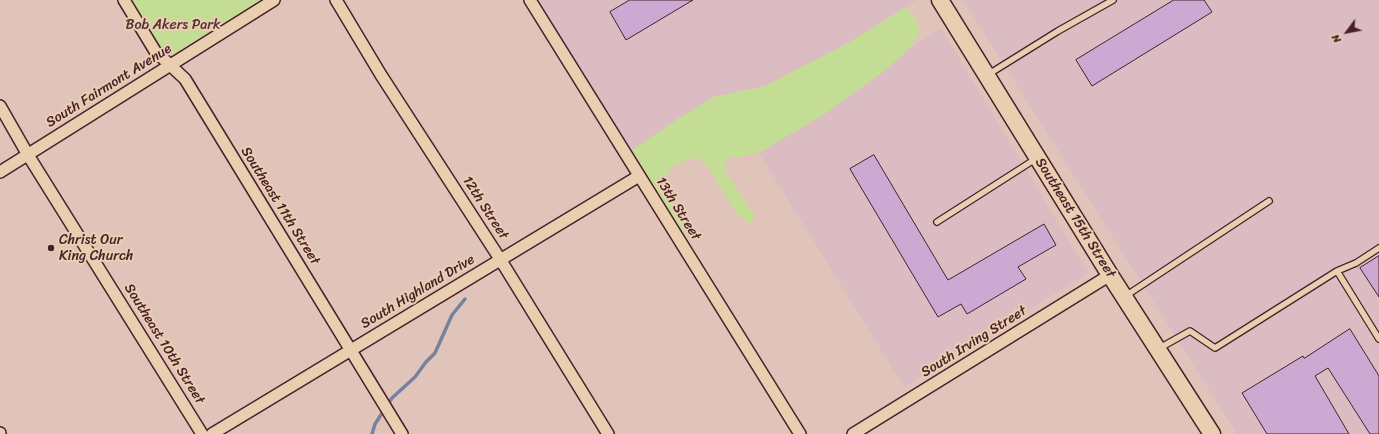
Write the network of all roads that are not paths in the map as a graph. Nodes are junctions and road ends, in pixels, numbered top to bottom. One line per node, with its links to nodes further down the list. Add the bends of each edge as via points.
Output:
1 (124, 0): 7 (street, Southeast 11th Street, via 155,51)
2 (274, 0): 7 (street, South Fairmont Avenue)
3 (336, 0): 17 (street, 12th Street, via 381,75)
4 (530, 0): 13 (street, 13th Street)
5 (940, 0): 8 (main road, Southeast 15th Street)
6 (1113, 0): 8 (lane)
7 (170, 65): 10 (street, South Fairmont Avenue); 22 (street, Southeast 11th Street, via 185,79)
8 (987, 76): 11 (main road, Southeast 15th Street)
9 (0, 106): 10 (street, Southeast 10th Street)
10 (28, 155): 12 (street, South Fairmont Avenue); 24 (street, Southeast 10th Street)
11 (1038, 158): 15 (lane); 19 (main road, Southeast 15th Street)
12 (0, 172)
13 (639, 176): 17 (street, South Highland Drive); 28 (street, 13th Street)
14 (1269, 201): 20 (lane)
15 (937, 222)
16 (1379, 248): 18 (lane, via 1356,263)
17 (500, 259): 22 (street, South Highland Drive); 27 (street, 12th Street)
18 (1337, 271): 21 (lane); 23 (lane, via 1215,348 1190,331)
19 (1110, 275): 20 (main road, Southeast 15th Street); 29 (street, South Irving Street)
20 (1124, 297): 23 (main road, Southeast 15th Street)
21 (1379, 339)
22 (351, 350): 25 (street, South Highland Drive); 26 (street, Southeast 11th Street)
23 (1158, 350): 30 (main road, Southeast 15th Street)
24 (202, 434)
25 (212, 434)
26 (402, 434)
27 (608, 434)
28 (800, 434)
29 (853, 434)
30 (1212, 434)

